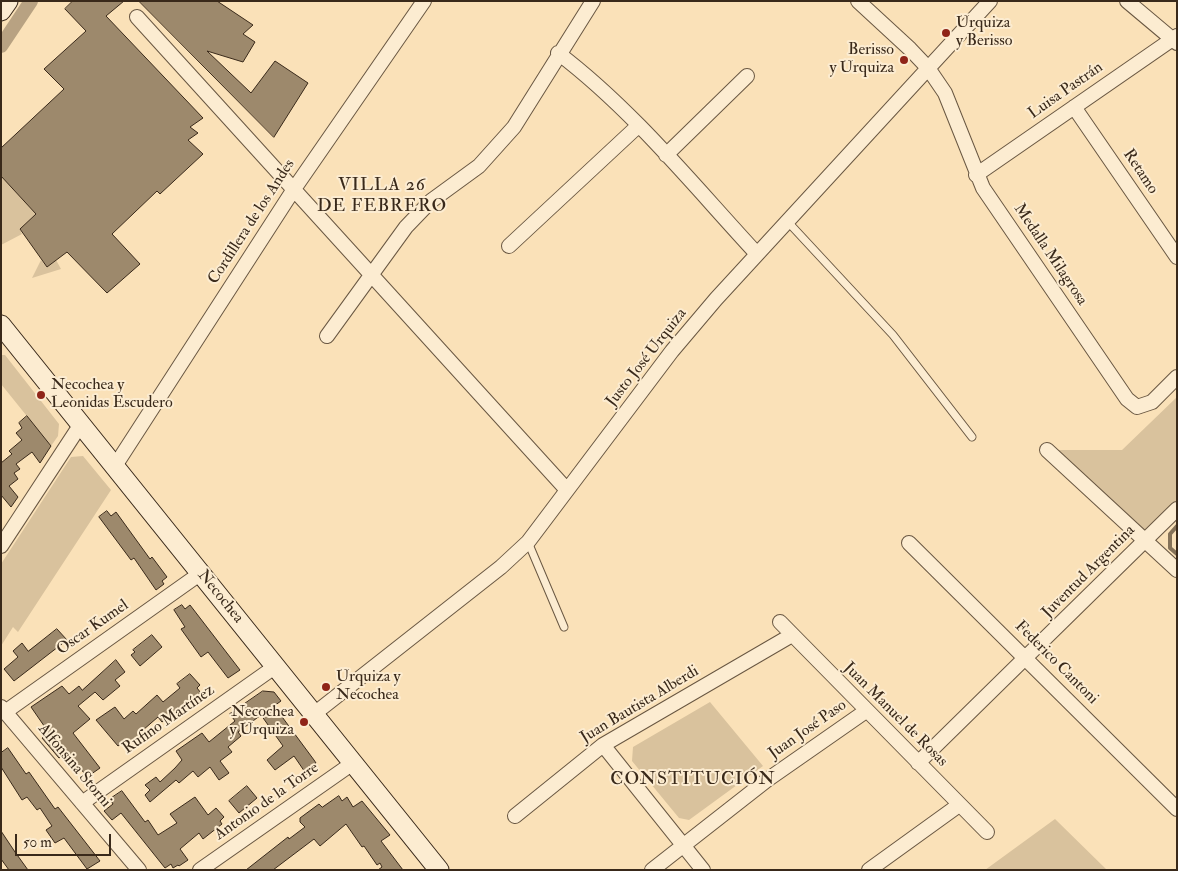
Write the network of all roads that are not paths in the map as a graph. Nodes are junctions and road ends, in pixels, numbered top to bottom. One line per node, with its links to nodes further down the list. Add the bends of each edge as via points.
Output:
1 (8, 1): 7 (main road)
2 (424, 1): 17 (street, Cordillera de los Andes)
3 (593, 1): 10 (street)
4 (858, 1): 11 (street, Medalla Milagrosa)
5 (990, 1): 11 (street, Justo José Urquiza)
6 (1127, 1): 9 (street)
7 (1, 11)
8 (137, 17): 17 (street)
9 (1176, 39): 13 (street, Luisa Pastrán)
10 (558, 53): 14 (street); 22 (street, via 514,127 479,166 431,201 406,227)
11 (928, 68): 16 (street, Medalla Milagrosa, via 945,93); 18 (street, Justo José Urquiza)
12 (746, 76): 15 (street)
13 (1074, 106): 16 (street, Luisa Pastrán); 21 (street, Retamo)
14 (638, 126): 15 (street); 19 (street)
15 (666, 155): 20 (street)
16 (976, 176): 25 (street, Medalla Milagrosa, via 1127,399 1137,407 1152,402)
17 (294, 189): 22 (street); 29 (street, Cordillera de los Andes)
18 (788, 222): 20 (street, Justo José Urquiza); 27 (lane, via 893,335)
19 (509, 246)
20 (757, 254): 30 (street, Justo José Urquiza, via 672,351)
21 (1177, 257)
22 (371, 273): 24 (street); 30 (street)
23 (1, 325): 26 (main road, Necochea)
24 (327, 336)
25 (1177, 377)
26 (81, 424): 29 (main road, Necochea); 35 (street)
27 (972, 437)
28 (1047, 450): 32 (street)
29 (115, 466): 37 (main road, Necochea)
30 (567, 490): 33 (street, Justo José Urquiza)
31 (1177, 509): 32 (street, Juventud Argentina)
32 (1147, 540): 36 (street); 41 (street, Juventud Argentina)
33 (528, 542): 39 (lane); 45 (street, Justo José Urquiza, via 501,567)
34 (909, 543): 41 (street, Federico Cantoni)
35 (1, 546)
36 (1177, 570)
37 (201, 573): 42 (main road, Necochea); 43 (street, Oscar Kumel)
38 (780, 622): 40 (street, Juan Manuel de Rosas)
39 (564, 628)
40 (792, 635): 44 (street, Juan Manuel de Rosas); 46 (street, Juan Bautista Alberdi)
41 (1027, 659): 48 (street, Juventud Argentina); 51 (street, Federico Cantoni)
42 (276, 666): 45 (main road, Necochea); 49 (street, Rufino Martínez)
43 (3, 709): 49 (street, Alfonsina Storni)
44 (866, 711): 48 (street, Juan Manuel de Rosas); 54 (street, Juan José Paso, via 767,780)
45 (314, 714): 47 (main road, Necochea)
46 (603, 745): 52 (street, Juan Bautista Alberdi); 54 (street)
47 (353, 763): 56 (street, Antonio de la Torre); 57 (main road, Necochea)
48 (918, 763): 50 (street, Juan Manuel de Rosas)
49 (82, 802): 55 (street, Alfonsina Storni)
50 (959, 805): 53 (street, Juan Manuel de Rosas); 60 (street)
51 (1177, 809)
52 (515, 816)
53 (987, 832)
54 (683, 845): 58 (street, Juan José Paso); 59 (street)
55 (139, 870)
56 (200, 870)
57 (439, 870)
58 (652, 870)
59 (703, 870)
60 (869, 870)

